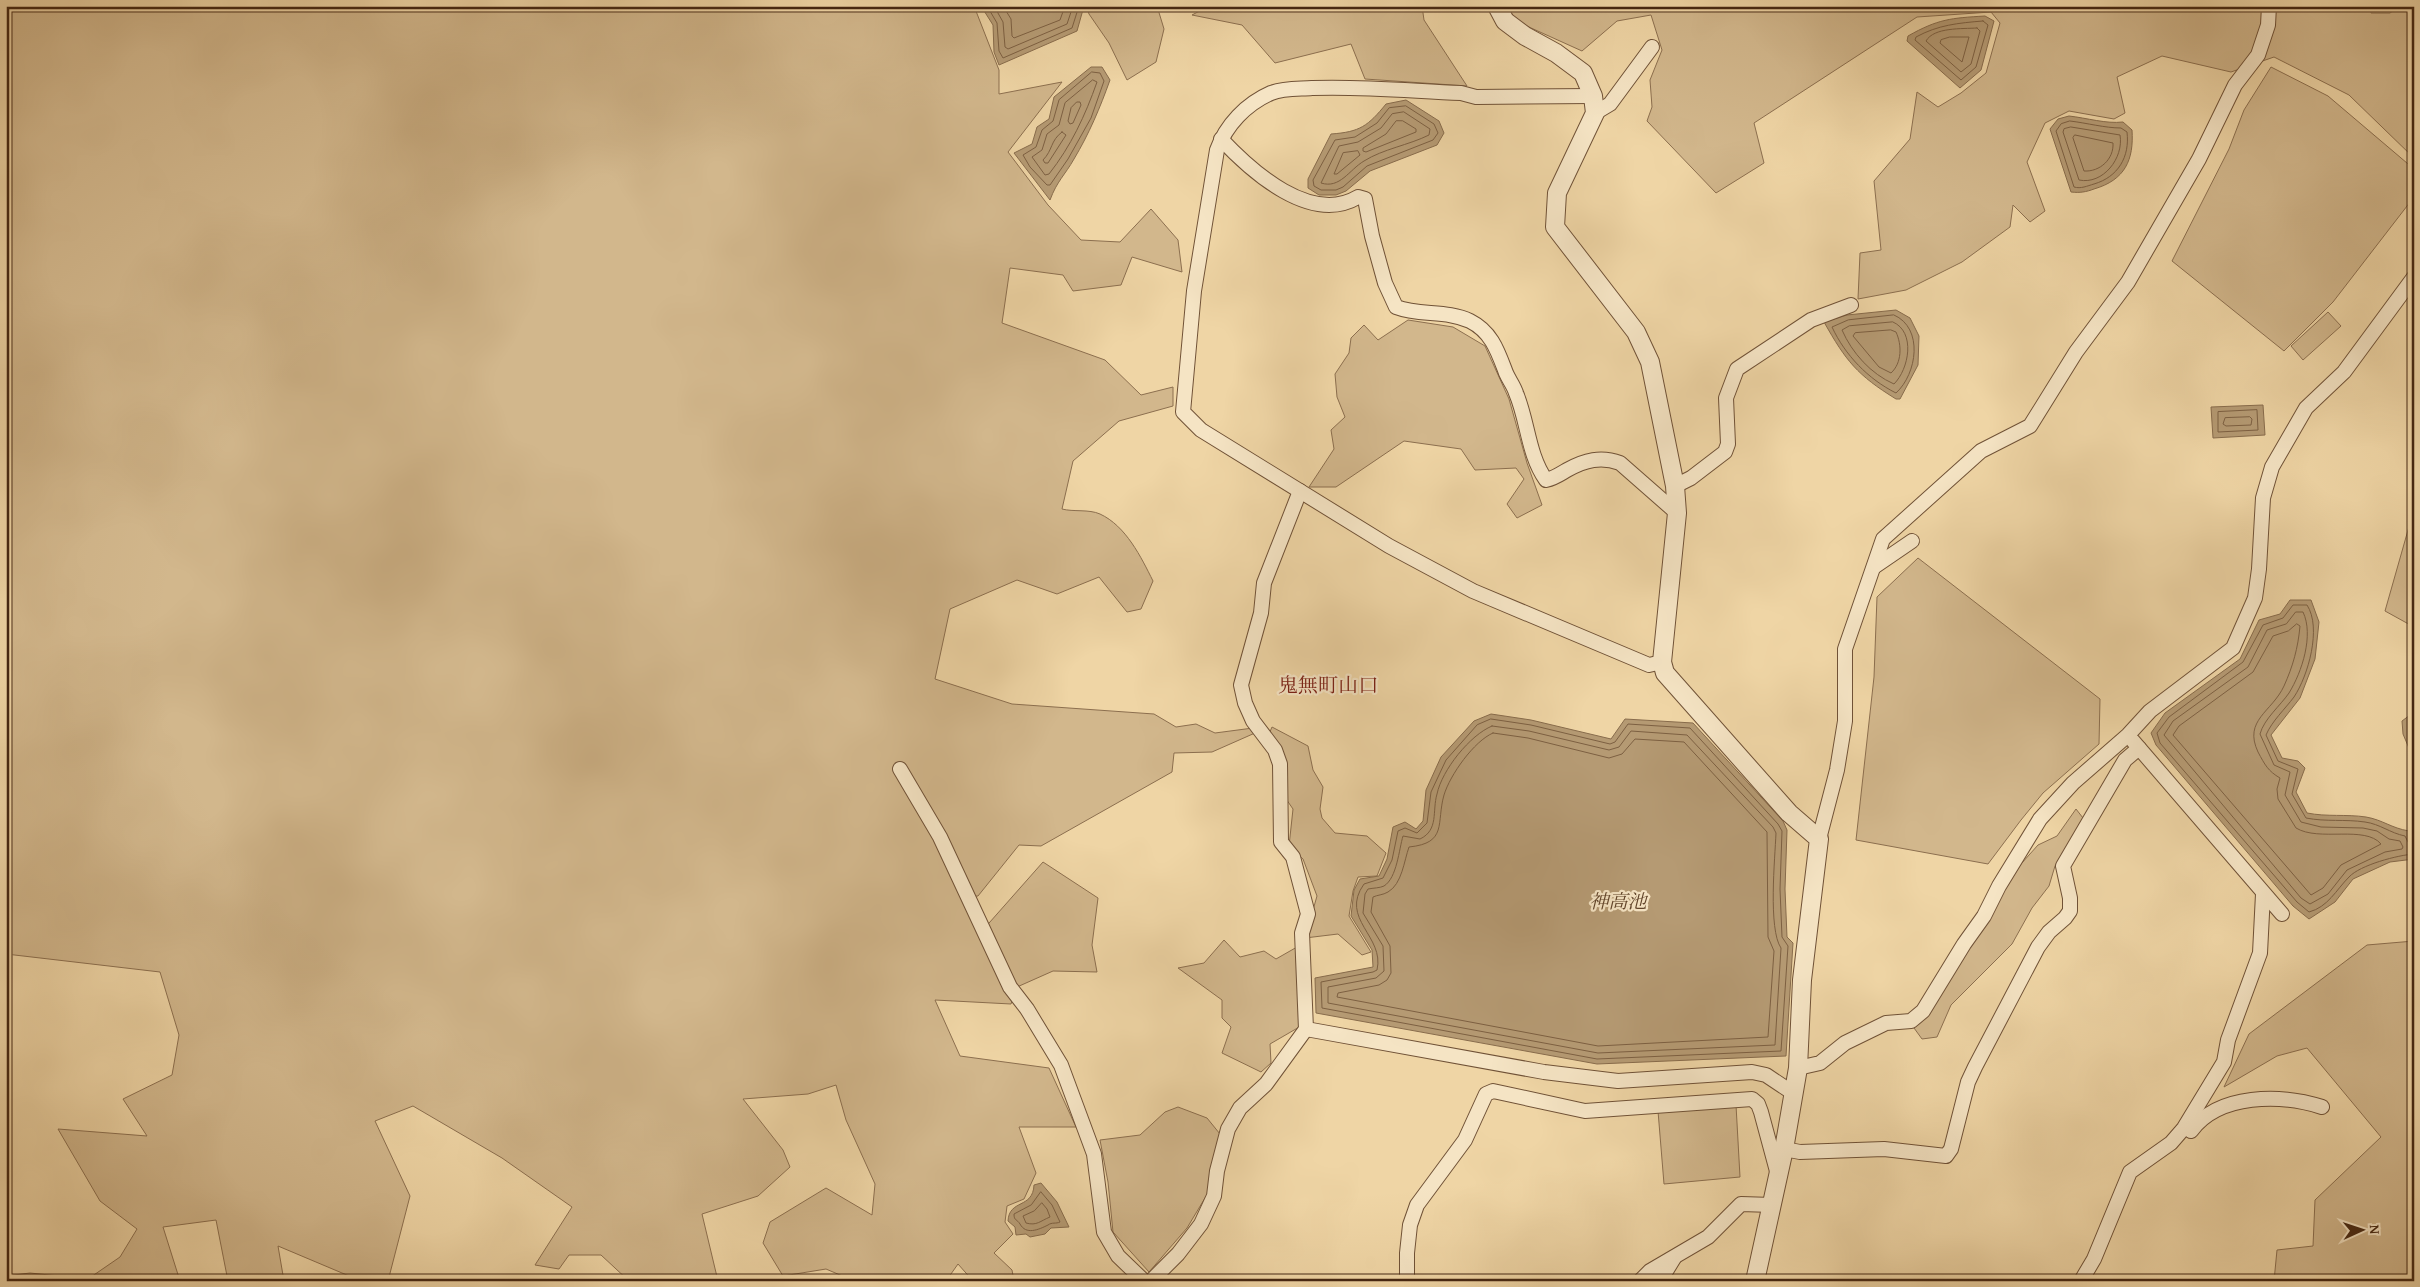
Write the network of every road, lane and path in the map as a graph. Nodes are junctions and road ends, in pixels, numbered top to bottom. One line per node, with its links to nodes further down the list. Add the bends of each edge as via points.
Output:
1 (1497, 6): 4 (street, via 1506,22 1583,74)
2 (2270, 6): 12 (street, via 2268,25 2258,55 2235,85 2200,158 2128,282 2076,352 2030,426 1981,451 1884,539)
3 (1652, 47): 4 (street, via 1610,104)
4 (1594, 105): 5 (street, via 1476,97 1461,93 1340,87 1296,89 1272,92 1249,105); 8 (street, via 1557,194 1555,228 1636,332 1650,362)
5 (1221, 140): 9 (street, via 1194,291 1183,412 1201,430); 10 (street, via 1242,162 1282,191 1323,205 1346,204 1358,197 1365,199 1385,283 1396,307 1470,321 1486,332 1498,350 1517,394 1538,469 1546,480 1589,460 1608,459 1620,463)
6 (2414, 277): 14 (street, via 2344,372 2306,408 2272,467 2263,498 2255,598 2233,648 2150,711)
7 (1851, 305): 8 (street, via 1811,320 1737,369 1726,398 1728,444 1725,452)
8 (1675, 486): 10 (street)
9 (1300, 491): 13 (street, via 1389,546 1473,591 1649,665); 20 (street, via 1264,583 1261,613 1241,684 1253,721 1275,750 1280,764 1282,842 1293,857 1308,914 1302,933)
10 (1677, 514): 13 (street)
11 (1912, 541): 12 (street)
12 (1874, 566): 17 (street, via 1846,649 1845,721 1837,770)
13 (1662, 662): 17 (street, via 1665,673 1712,727 1789,813)
14 (2128, 735): 15 (street); 21 (street, via 2073,783 2040,819 1984,916 1923,1011 1911,1021 1886,1023 1845,1044 1820,1063)
15 (2138, 748): 18 (street); 25 (street, via 2125,760 2063,866 2070,911 2038,947 1975,1067 1968,1082 1952,1149 1946,1156 1884,1149 1800,1152)
16 (900, 769): 29 (street, via 940,837 1010,987 1061,1065 1094,1154 1104,1232 1118,1256)
17 (1819, 839): 21 (street, via 1802,980)
18 (2263, 894): 19 (street); 24 (street, via 2260,952 2228,1040 2224,1062 2184,1128)
19 (2282, 914)
20 (1306, 1029): 22 (street, via 1544,1072 1618,1081 1752,1072 1766,1075); 30 (street, via 1266,1084 1240,1108 1228,1129 1214,1196 1201,1224)
21 (1798, 1068): 22 (street)
22 (1793, 1093): 25 (street)
23 (2322, 1106): 24 (street, via 2307,1102 2242,1101 2207,1114 2186,1139)
24 (2171, 1143): 35 (street, via 2130,1172 2094,1259)
25 (1784, 1149): 26 (street)
26 (1778, 1174): 27 (street); 31 (street, via 1761,1112 1752,1099 1584,1111 1493,1091 1486,1094 1464,1140 1417,1205 1410,1225)
27 (1772, 1205): 28 (street, via 1741,1204 1708,1237); 34 (street)
28 (1676, 1255): 32 (street); 33 (street)
29 (1144, 1281)
30 (1151, 1281)
31 (1407, 1281)
32 (1640, 1281)
33 (1660, 1281)
34 (1754, 1281)
35 (2081, 1281)

